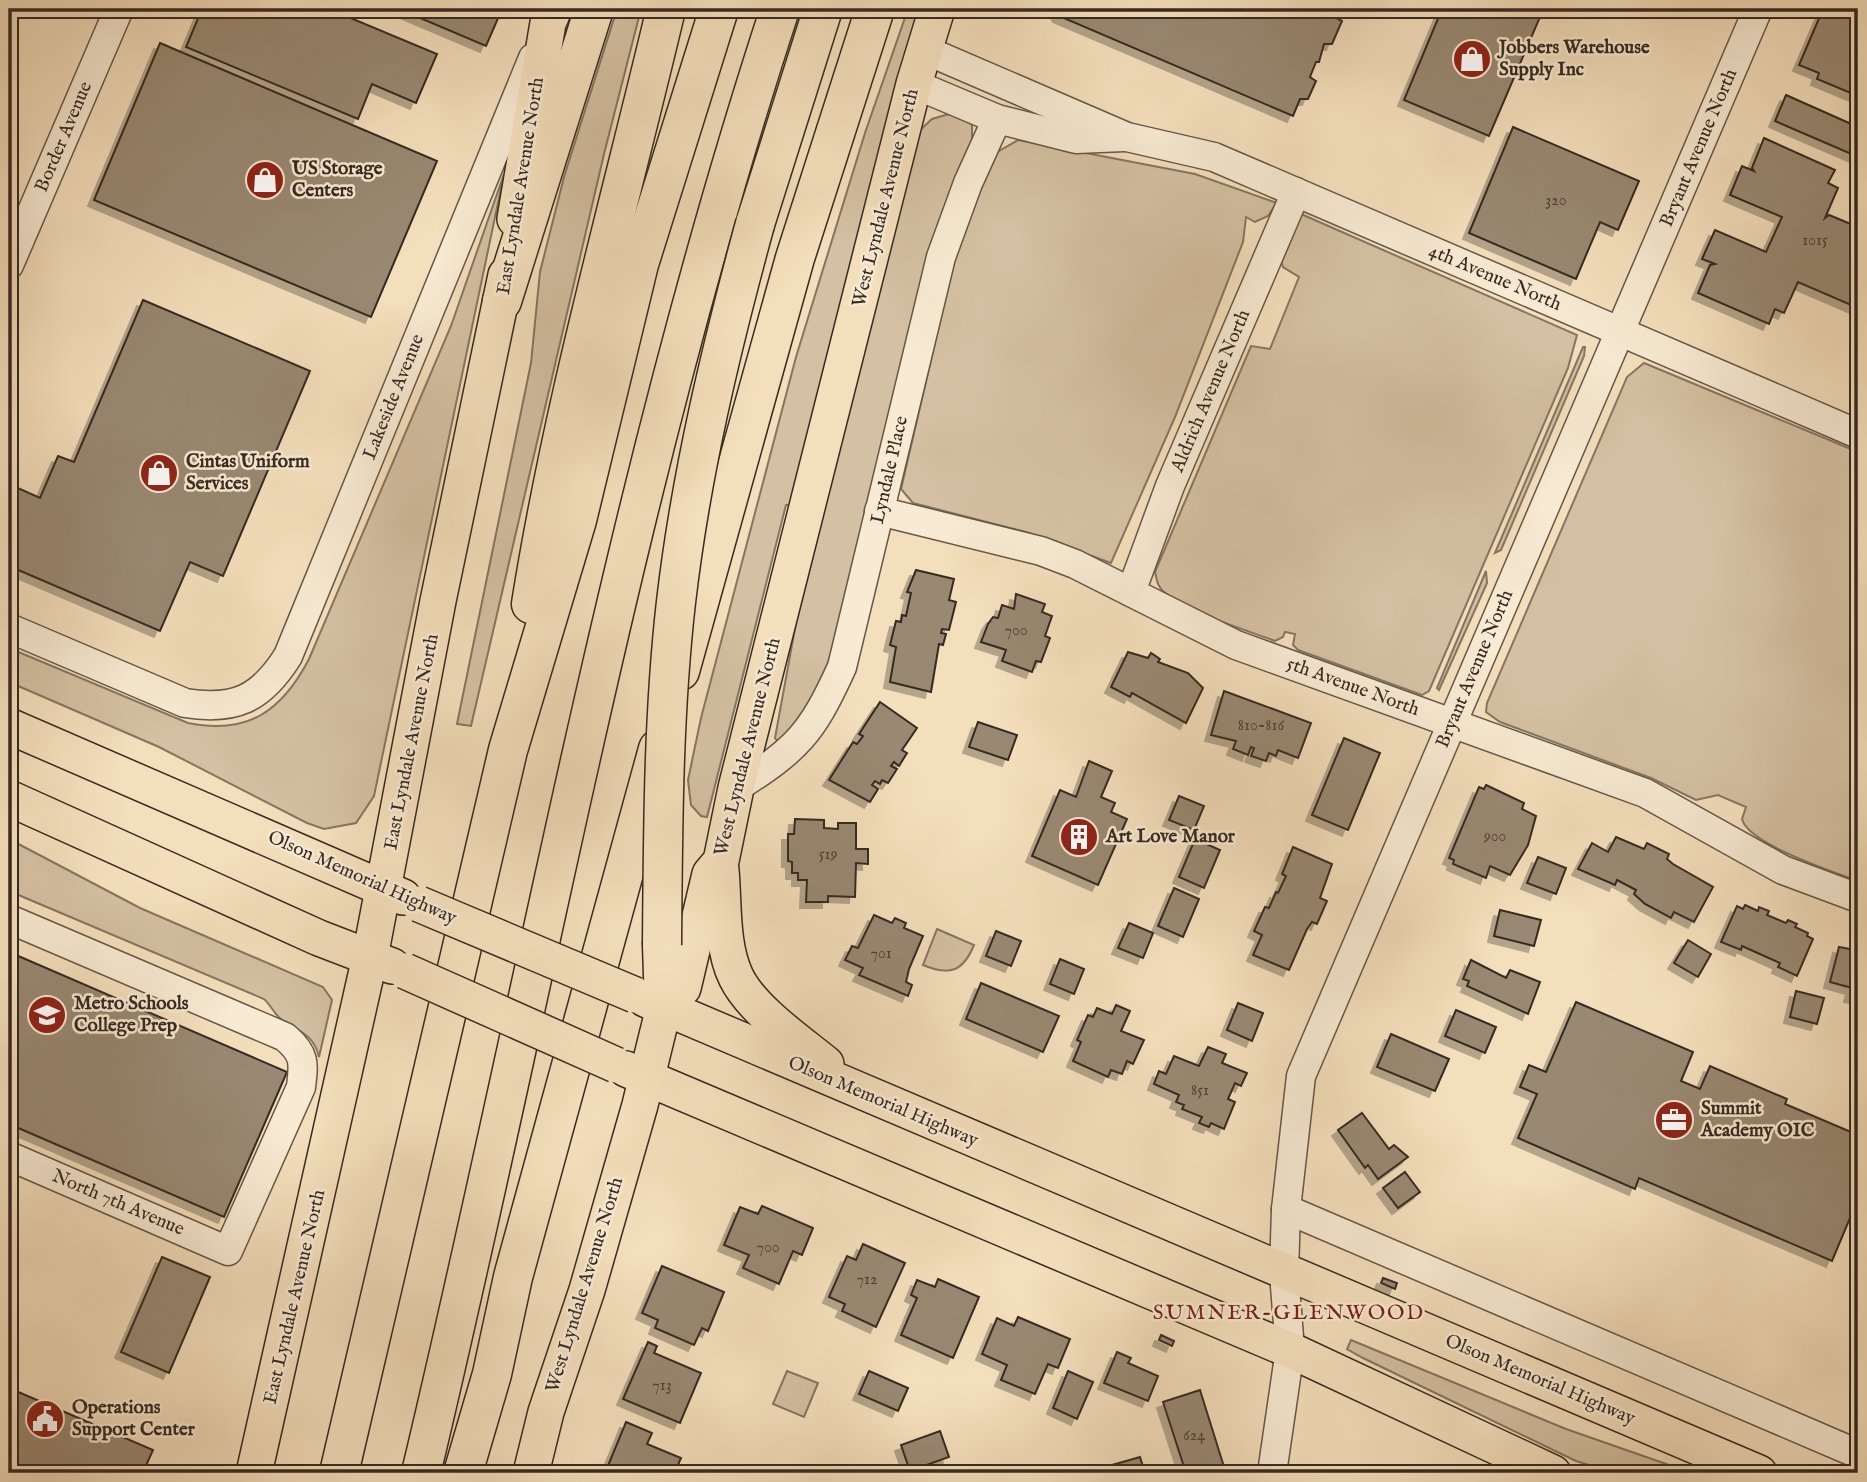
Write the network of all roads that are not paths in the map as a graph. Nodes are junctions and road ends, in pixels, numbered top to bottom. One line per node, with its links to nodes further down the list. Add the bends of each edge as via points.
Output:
1 (119, 9): 16 (street, Border Avenue)
2 (594, 9): 17 (highway)
3 (666, 9): 25 (highway, via 545,512)
4 (719, 9): 25 (highway, via 639,264 577,520)
5 (780, 9): 43 (highway, via 712,229 644,488)
6 (823, 9): 33 (highway, bridge, via 755,224 724,337 698,461 670,667 662,945)
7 (875, 9): 44 (highway, via 816,186 755,397)
8 (937, 9): 11 (main road, West Lyndale Avenue North)
9 (1754, 10): 18 (street, Bryant Avenue North)
10 (551, 16): 17 (main road, East Lyndale Avenue North); 22 (street, Lakeside Avenue, via 288,656 275,677 257,694 236,704 208,707 185,703)
11 (925, 50): 12 (main road, West Lyndale Avenue North); 14 (street, 4th Avenue North)
12 (914, 84): 13 (street, 4th Avenue North); 26 (main road, West Lyndale Avenue North)
13 (997, 119): 14 (street, 4th Avenue North, via 1076,139); 20 (street, Lyndale Place, via 941,257)
14 (1127, 137): 15 (street, 4th Avenue North, via 1214,157)
15 (1296, 192): 18 (street, 4th Avenue North); 21 (street, Aldrich Avenue North, via 1170,486)
16 (9, 265)
17 (502, 301): 29 (main road, East Lyndale Avenue North, via 438,601)
18 (1620, 332): 19 (street, 4th Avenue North); 23 (street, Bryant Avenue North)
19 (1858, 434)
20 (879, 511): 21 (street, 5th Avenue North, via 1041,551); 26 (street, Lyndale Place, via 842,667 827,701 800,742)
21 (1131, 592): 23 (street, 5th Avenue North, via 1236,645)
22 (9, 628)
23 (1452, 722): 30 (street, 5th Avenue North, via 1644,793 1783,870); 37 (street, Bryant Avenue North, via 1301,1076)
24 (9, 726): 29 (main road, Olson Memorial Highway)
25 (508, 750): 42 (highway)
26 (736, 788): 28 (main road, West Lyndale Avenue North)
27 (9, 798): 32 (main road)
28 (721, 861): 33 (main road, West Lyndale Avenue North, via 710,874 684,988); 35 (main road, via 726,933 736,977 782,1029)
29 (384, 889): 32 (main road, East Lyndale Avenue North); 33 (main road, Olson Memorial Highway, bridge)
30 (1858, 898)
31 (9, 919): 36 (street, North 7th Avenue, via 285,1037 304,1062 301,1087 228,1251)
32 (370, 957): 34 (main road, bridge); 41 (main road, East Lyndale Avenue North)
33 (650, 1001): 34 (main road, West Lyndale Avenue North); 35 (main road, Olson Memorial Highway)
34 (631, 1071): 39 (main road); 45 (main road, West Lyndale Avenue North)
35 (864, 1095): 38 (main road, Olson Memorial Highway)
36 (9, 1156)
37 (1286, 1209): 38 (street, Bryant Avenue North); 40 (street)
38 (1284, 1273): 39 (street, Bryant Avenue North); 48 (main road, Olson Memorial Highway)
39 (1290, 1350): 46 (street, Bryant Avenue North); 47 (main road)
40 (1858, 1454)
41 (254, 1473)
42 (339, 1473)
43 (421, 1473)
44 (463, 1473)
45 (531, 1473)
46 (1272, 1473)
47 (1553, 1473)
48 (1759, 1473)

